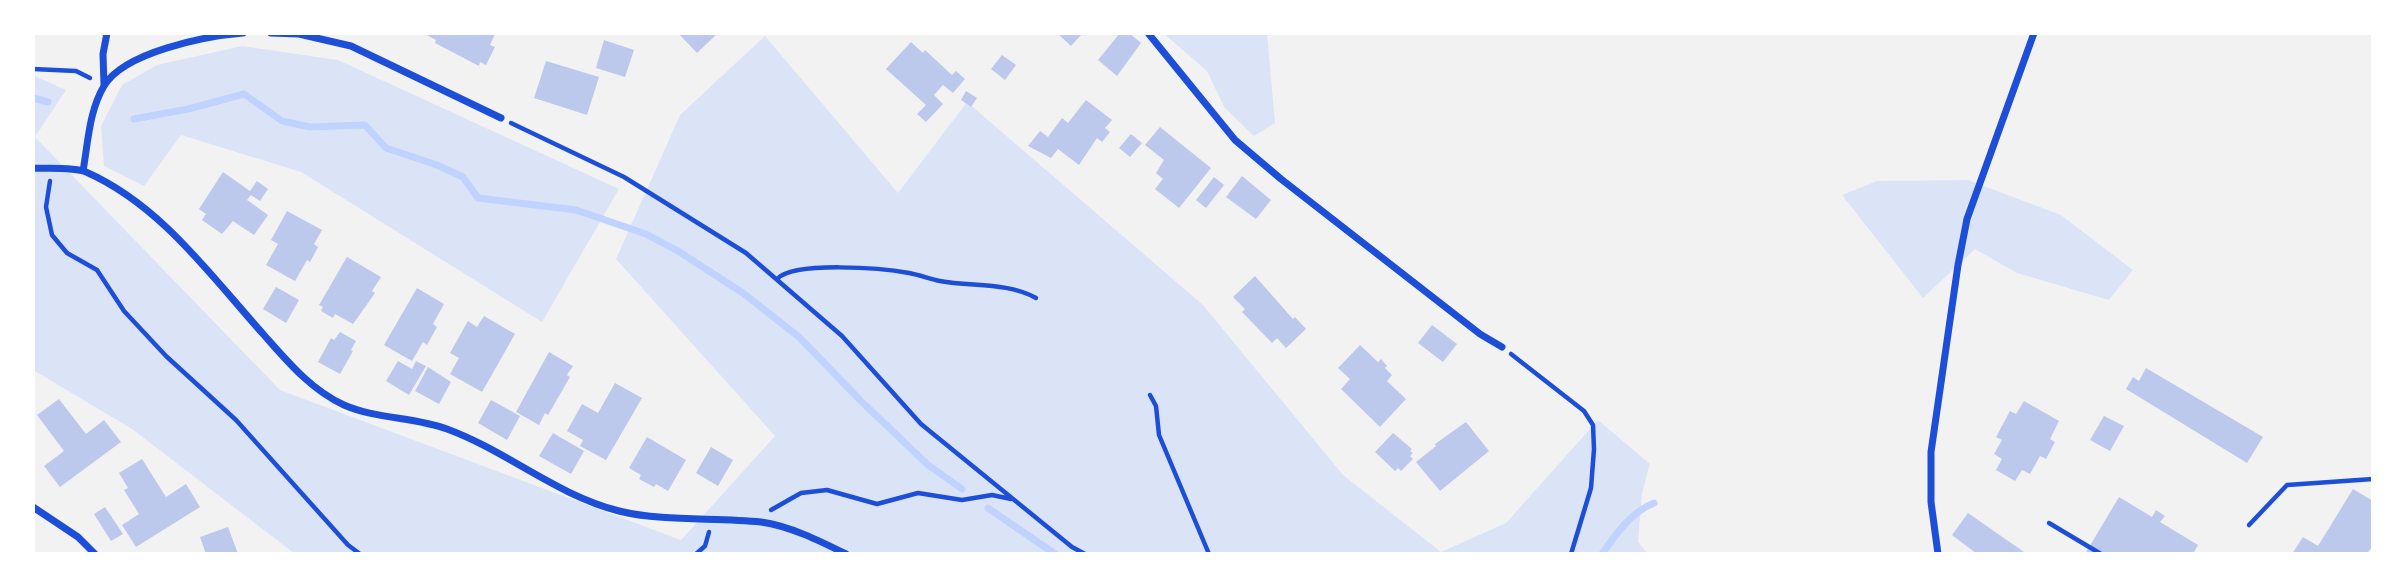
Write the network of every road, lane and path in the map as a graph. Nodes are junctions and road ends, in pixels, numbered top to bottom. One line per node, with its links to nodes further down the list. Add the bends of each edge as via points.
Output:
1 (107, 33): 7 (street)
2 (243, 33): 7 (street, via 214,35 144,57)
3 (271, 33): 8 (street, via 299,34 351,46)
4 (1149, 33): 14 (street, via 1235,140 1469,326)
5 (2034, 33): 30 (street, via 1967,219 1958,265 1931,452)
6 (35, 68): 7 (path, via 76,71)
7 (104, 85): 11 (street, via 92,115)
8 (501, 118): 12 (path, via 624,177 746,253)
9 (33, 167): 10 (street)
10 (51, 170): 11 (street); 24 (path, via 46,207 52,235 66,253 97,270 124,311 236,420)
11 (83, 170): 19 (street, via 166,225 288,362 314,386 344,404 446,428 571,494 620,511)
12 (777, 279): 13 (path, via 783,273 814,269 888,270 1020,289); 17 (path, via 842,335 921,424)
13 (1036, 298)
14 (1502, 347): 29 (path, via 1584,411 1593,425 1591,488)
15 (1150, 395): 28 (path, via 1159,435)
16 (2373, 479): 22 (path, via 2287,485)
17 (1013, 499): 20 (path, via 992,495 962,500 918,493 877,504 827,490 801,493 770,510); 27 (path)
18 (33, 507): 23 (street)
19 (712, 521): 20 (street); 25 (path, via 705,546)
20 (763, 523): 26 (street)
21 (2049, 523): 31 (path)
22 (2249, 525)
23 (95, 554)
24 (360, 554)
25 (696, 554)
26 (846, 554)
27 (1085, 554)
28 (1209, 554)
29 (1571, 554)
30 (1938, 554)
31 (2101, 554)

